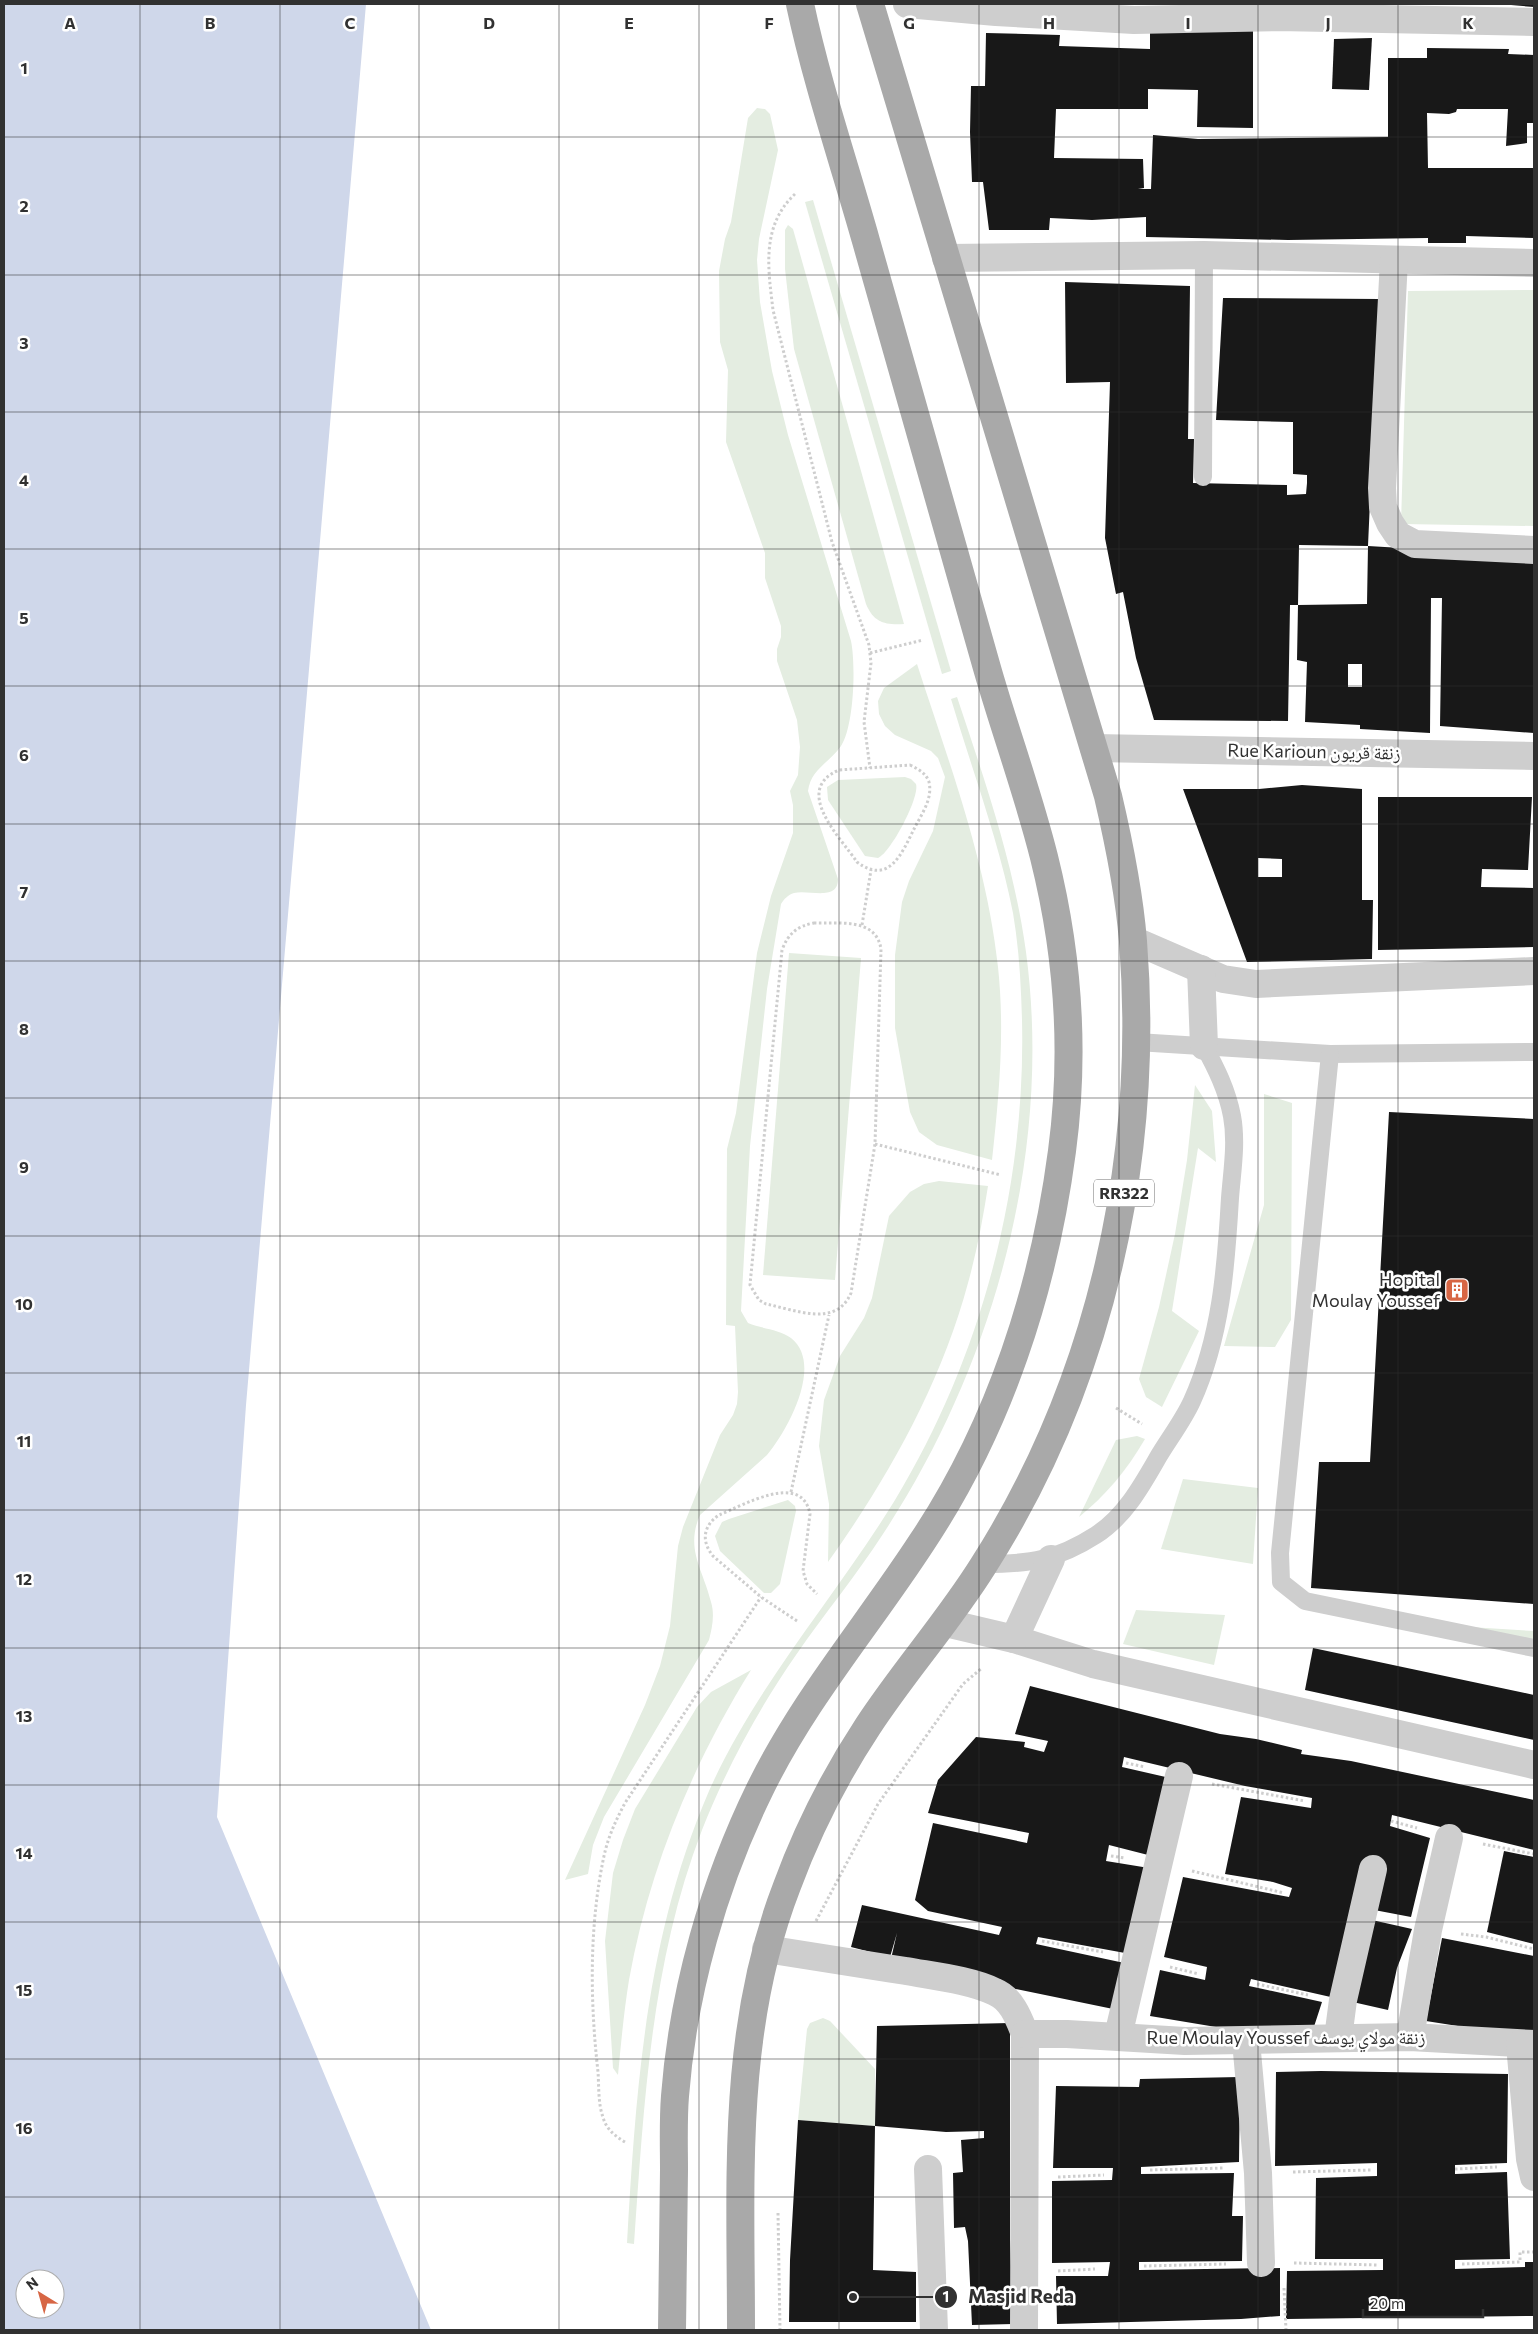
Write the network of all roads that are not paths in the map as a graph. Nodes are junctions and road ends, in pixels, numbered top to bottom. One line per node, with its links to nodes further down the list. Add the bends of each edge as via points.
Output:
1 (800, 4): 39 (main road, via 987,667 1043,853 1065,970 1068,1090 1062,1149 1041,1267 1005,1381 954,1490 923,1542 815,1692 784,1742 758,1793 717,1896 690,1995 675,2096)
2 (870, 4): 6 (main road, RR322)
3 (907, 4): 4 (street, via 1134,20 1288,17)
4 (1534, 22)
5 (1204, 255): 6 (street); 7 (street); 9 (lane)
6 (946, 258): 11 (main road, RR322)
7 (1394, 260): 8 (street); 10 (street, via 1382,488 1383,507 1390,523 1398,535 1416,544)
8 (1534, 264)
9 (1203, 477)
10 (1534, 550)
11 (1094, 748): 12 (street, Rue Karioun زنقة قريون); 13 (main road, RR322, via 1119,843)
12 (1534, 756)
13 (1133, 940): 14 (street); 16 (main road, RR322)
14 (1201, 969): 15 (street, via 1223,979 1256,984); 17 (street)
15 (1534, 971)
16 (1138, 1042): 17 (lane); 21 (main road, RR322, via 1128,1164 1113,1250 1100,1301 1052,1436 1021,1501)
17 (1204, 1046): 19 (lane); 20 (lane, via 1226,1092 1234,1142 1226,1272 1208,1360 1192,1402 1138,1492 1097,1534)
18 (1534, 1052): 19 (lane)
19 (1330, 1054): 24 (lane, via 1280,1552 1281,1582 1305,1601)
20 (1051, 1559): 21 (lane); 23 (street)
21 (985, 1564): 22 (main road, RR322)
22 (946, 1623): 23 (street); 29 (main road, RR322, via 870,1723 837,1776 785,1889)
23 (1014, 1639): 25 (street, via 1102,1666)
24 (1534, 1648)
25 (1534, 1765)
26 (1179, 1776): 31 (street)
27 (1449, 1838): 32 (street, via 1428,1930)
28 (1373, 1869): 33 (street, via 1342,2006)
29 (766, 1949): 30 (street, via 931,1976 996,1992 1012,2008); 40 (main road, RR322, via 748,2034 743,2077)
30 (1025, 2034): 31 (street, Rue Moulay Youssef زنقة مولاي يوسف); 42 (street)
31 (1118, 2036): 34 (street, Rue Moulay Youssef زنقة مولاي يوسف)
32 (1410, 2037): 33 (street, Rue Moulay Youssef زنقة مولاي يوسف); 35 (street, Rue Moulay Youssef زنقة مولاي يوسف)
33 (1338, 2038): 34 (street, Rue Moulay Youssef زنقة مولاي يوسف)
34 (1246, 2041): 38 (street, via 1257,2170)
35 (1527, 2044): 37 (street, via 1530,2159)
36 (928, 2169): 41 (street)
37 (1534, 2177)
38 (1272, 2263)
39 (672, 2330)
40 (741, 2330)
41 (934, 2330)
42 (1024, 2330)

